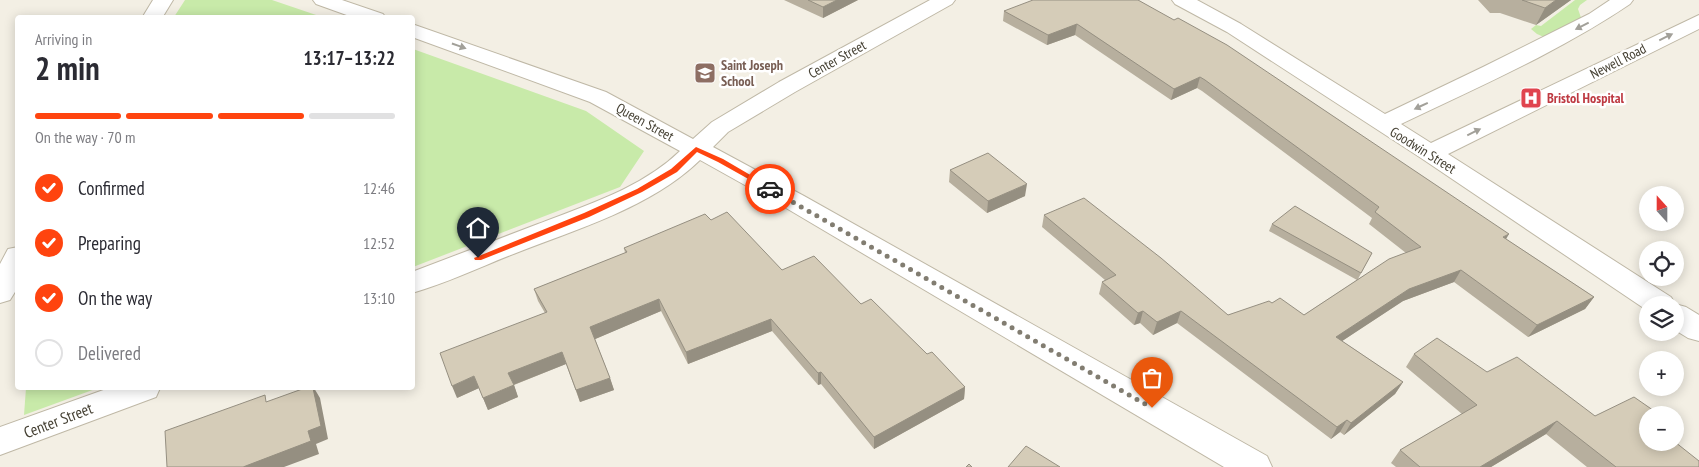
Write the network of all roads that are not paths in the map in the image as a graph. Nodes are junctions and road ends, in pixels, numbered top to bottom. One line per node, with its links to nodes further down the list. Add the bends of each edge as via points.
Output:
1 (163, 0): 6 (street)
2 (323, 0): 7 (street)
3 (945, 0): 11 (street, Center Street, via 744,112 713,132)
4 (1182, 0): 10 (street, Goodwin Street, via 1234,28)
5 (1623, 0): 10 (street, one-way to 10, via 1596,18 1492,72)
6 (154, 15)
7 (367, 15)
8 (1699, 21): 12 (street, Newell Road, one-way to 8)
9 (415, 31): 11 (street, Queen Street, one-way to 11, via 598,97)
10 (1382, 124): 12 (street, Goodwin Street)
11 (696, 149): 14 (street, Center Street, via 666,177 615,202); 21 (street, Queen Street, via 804,207)
12 (1430, 153): 16 (street, Goodwin Street)
13 (15, 262): 15 (street)
14 (415, 282)
15 (0, 293)
16 (1646, 296)
17 (1684, 321): 18 (street)
18 (1699, 330)
19 (139, 390): 20 (street, Center Street)
20 (0, 442)
21 (1254, 467)

